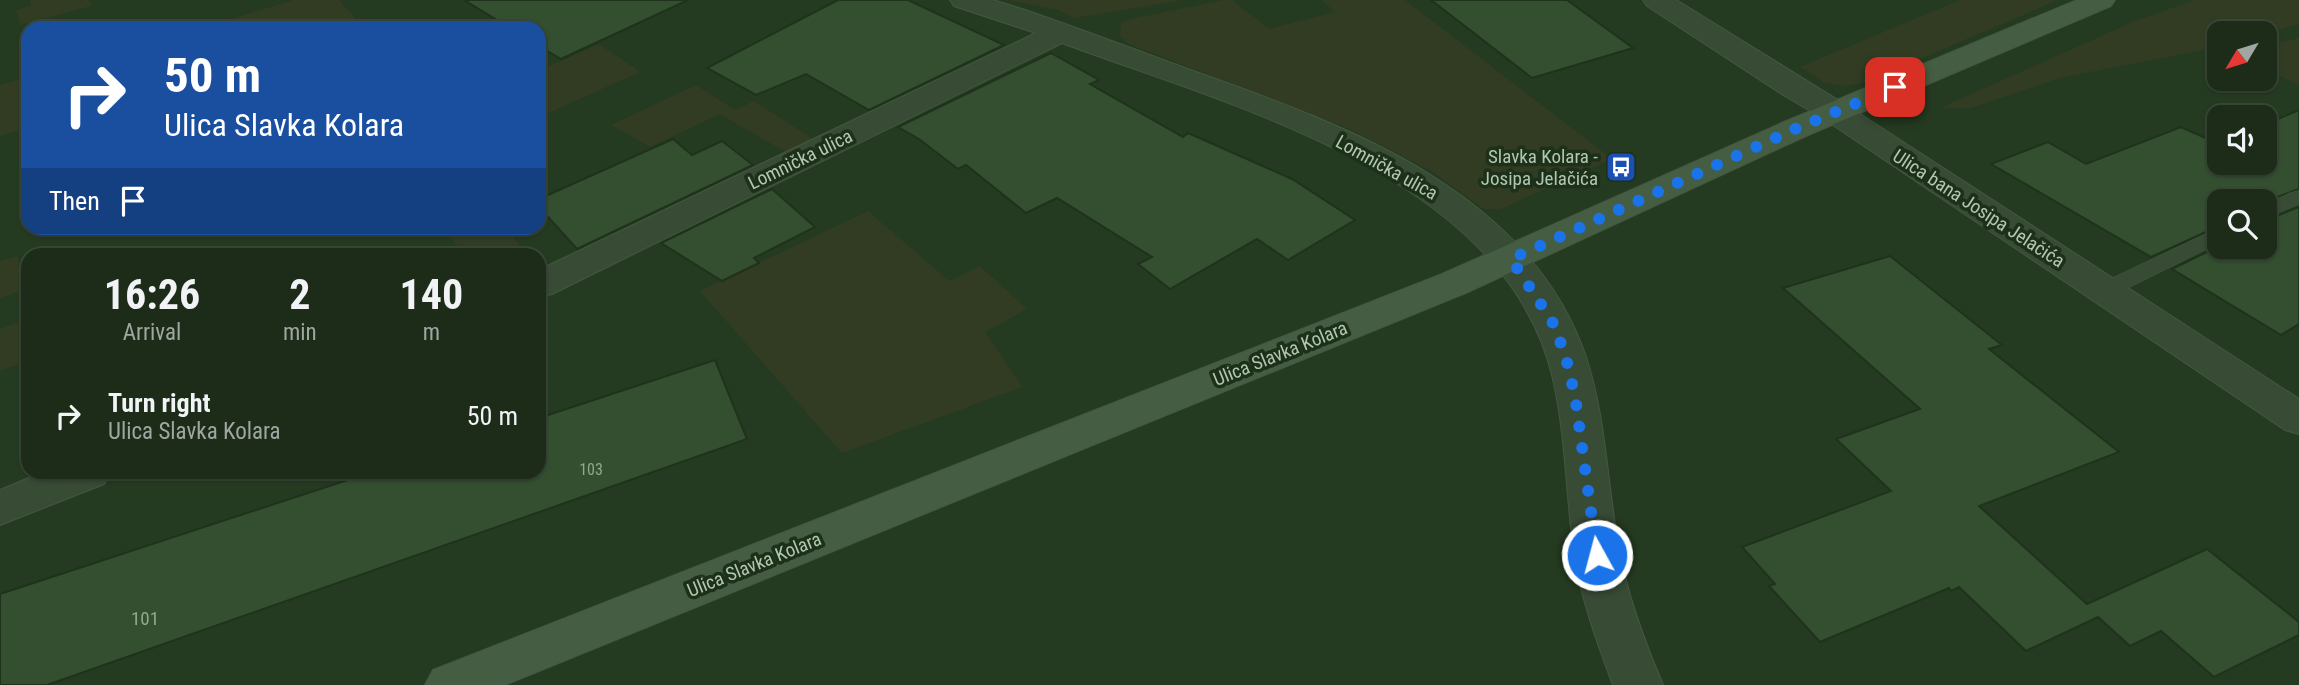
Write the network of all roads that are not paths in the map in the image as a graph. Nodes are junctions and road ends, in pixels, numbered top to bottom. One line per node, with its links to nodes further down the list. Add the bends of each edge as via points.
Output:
1 (964, 0): 4 (street, Lomnička ulica)
2 (1657, 0): 5 (street, Ulica bana Josipa Jelačića)
3 (2101, 0): 5 (main road, Ulica Slavka Kolara)
4 (1060, 33): 9 (street, Lomnička ulica, via 1256,104 1374,156 1449,202); 10 (street, Lomnička ulica)
5 (1835, 112): 9 (main road, Ulica Slavka Kolara); 11 (street, Ulica bana Josipa Jelačića)
6 (2297, 197): 7 (lane)
7 (2277, 207)
8 (2207, 241): 11 (lane)
9 (1511, 259): 15 (main road, Ulica Slavka Kolara); 16 (street, Lomnička ulica, via 1552,321 1565,354 1597,555 1616,632)
10 (546, 282)
11 (2106, 290): 12 (street, Ulica bana Josipa Jelačića)
12 (2299, 419)
13 (72, 479): 14 (street)
14 (0, 508)
15 (450, 685)
16 (1638, 685)

